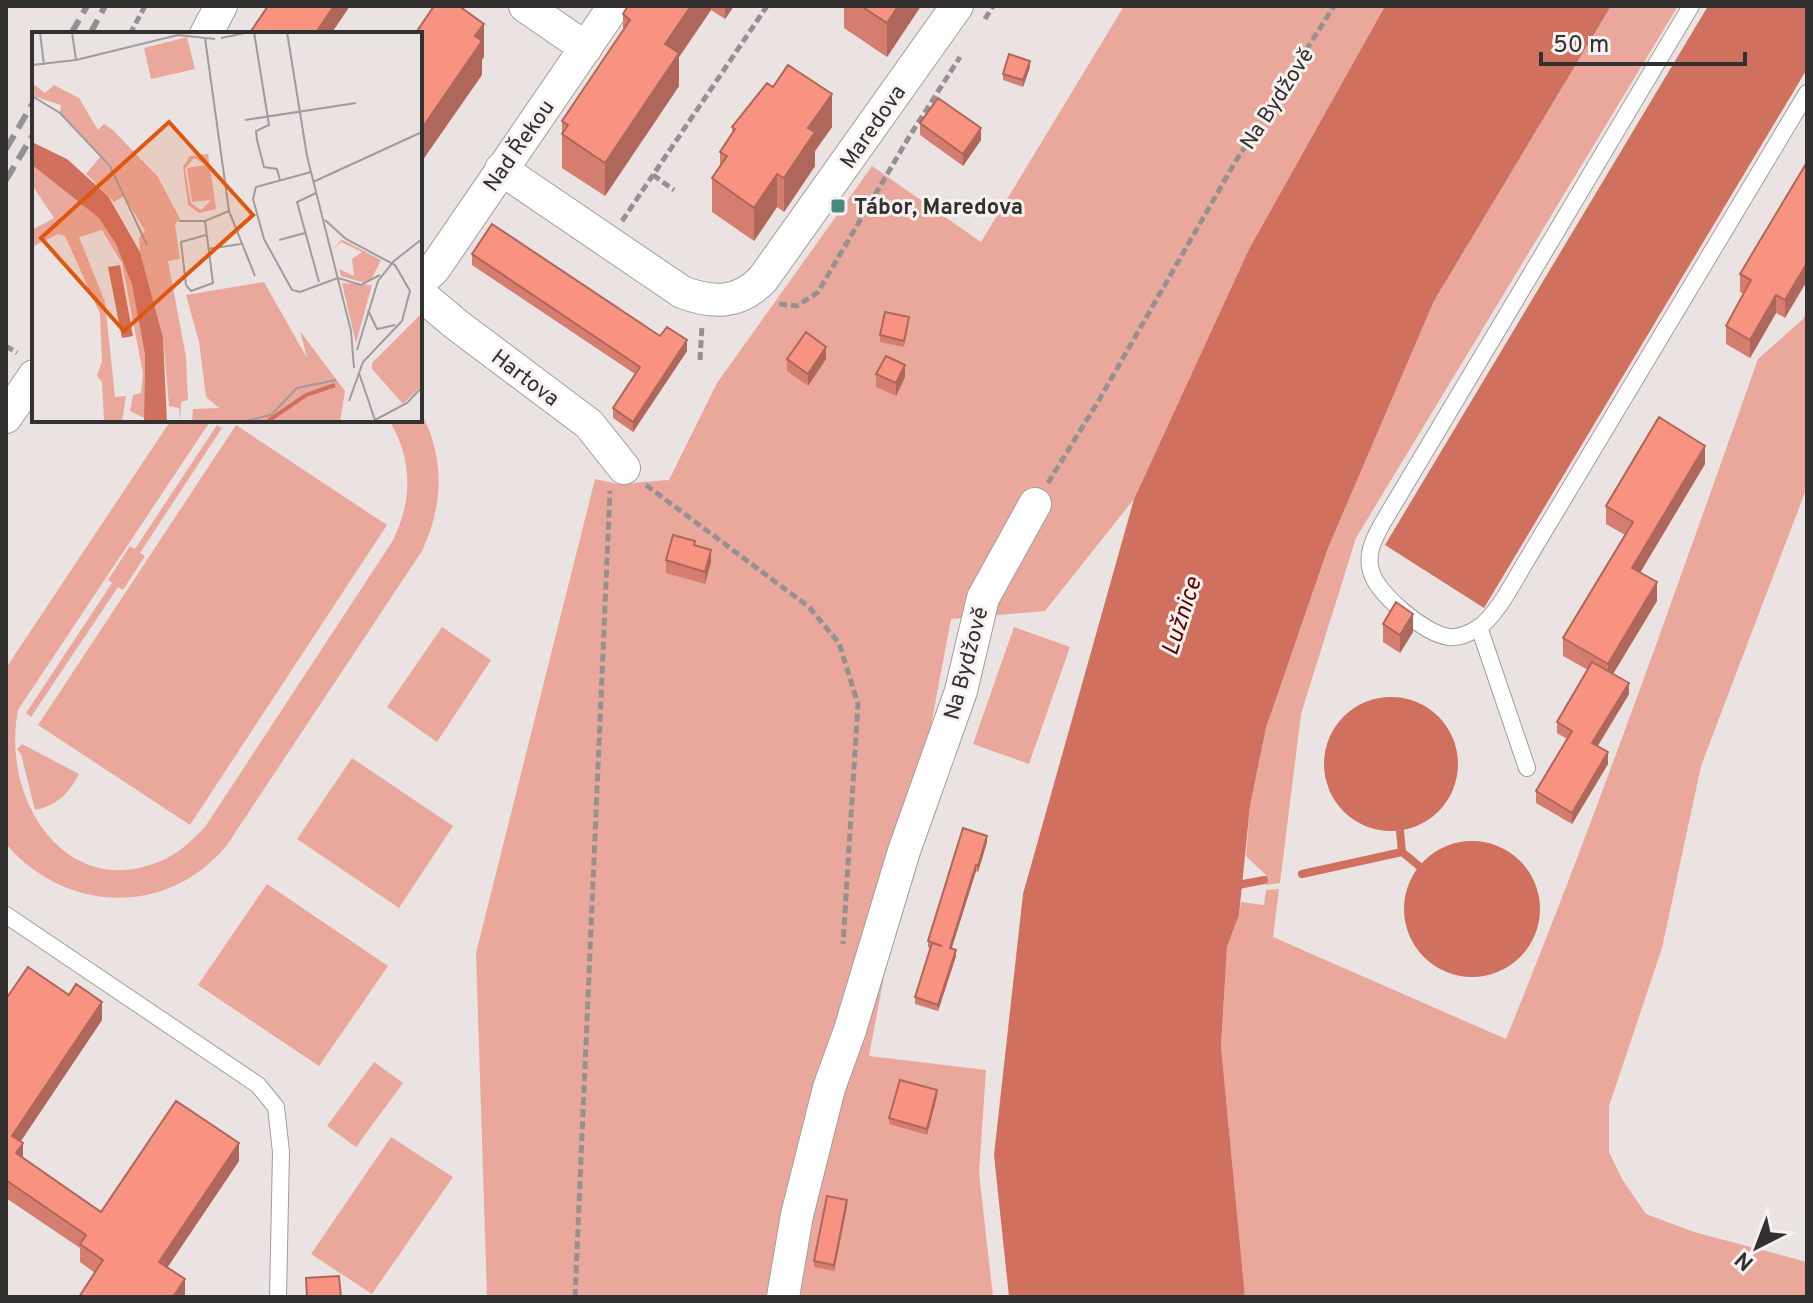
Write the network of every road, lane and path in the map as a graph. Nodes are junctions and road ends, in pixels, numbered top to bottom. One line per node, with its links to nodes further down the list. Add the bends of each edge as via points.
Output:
1 (145, 6): 10 (path)
2 (221, 6): 11 (street)
3 (525, 6): 13 (street)
4 (614, 6): 13 (street, Nad Řekou)
5 (767, 6): 16 (path)
6 (993, 6): 9 (path)
7 (1334, 6): 28 (path, Na Bydžově, via 1234,164)
8 (1691, 6): 29 (lane, via 1372,544 1369,560 1376,583 1403,611 1444,636 1459,637)
9 (970, 12): 15 (street, Maredova, via 763,279 736,298 714,301 682,292)
10 (131, 32)
11 (207, 32)
12 (968, 45): 21 (path, via 818,292 797,306)
13 (586, 48): 15 (street, Nad Řekou)
14 (1807, 93): 29 (lane, via 1528,558)
15 (501, 169): 19 (street, Nad Řekou)
16 (653, 175): 17 (path); 18 (path)
17 (674, 190)
18 (618, 228)
19 (422, 280)
20 (422, 296): 27 (street, Hartova, via 589,424)
21 (779, 304)
22 (701, 337): 24 (path)
23 (6, 346): 25 (path)
24 (700, 360)
25 (25, 364): 26 (street)
26 (6, 417)
27 (621, 463): 32 (path, via 809,607 839,643 858,704); 34 (path, via 609,503)
28 (1035, 504): 35 (street, Na Bydžově, via 983,598 961,691 829,1088)
29 (1479, 627): 30 (lane)
30 (1527, 768)
31 (6, 915): 33 (lane, via 258,1085 276,1107 281,1152)
32 (843, 945)
33 (278, 1297)
34 (575, 1297)
35 (783, 1297)

